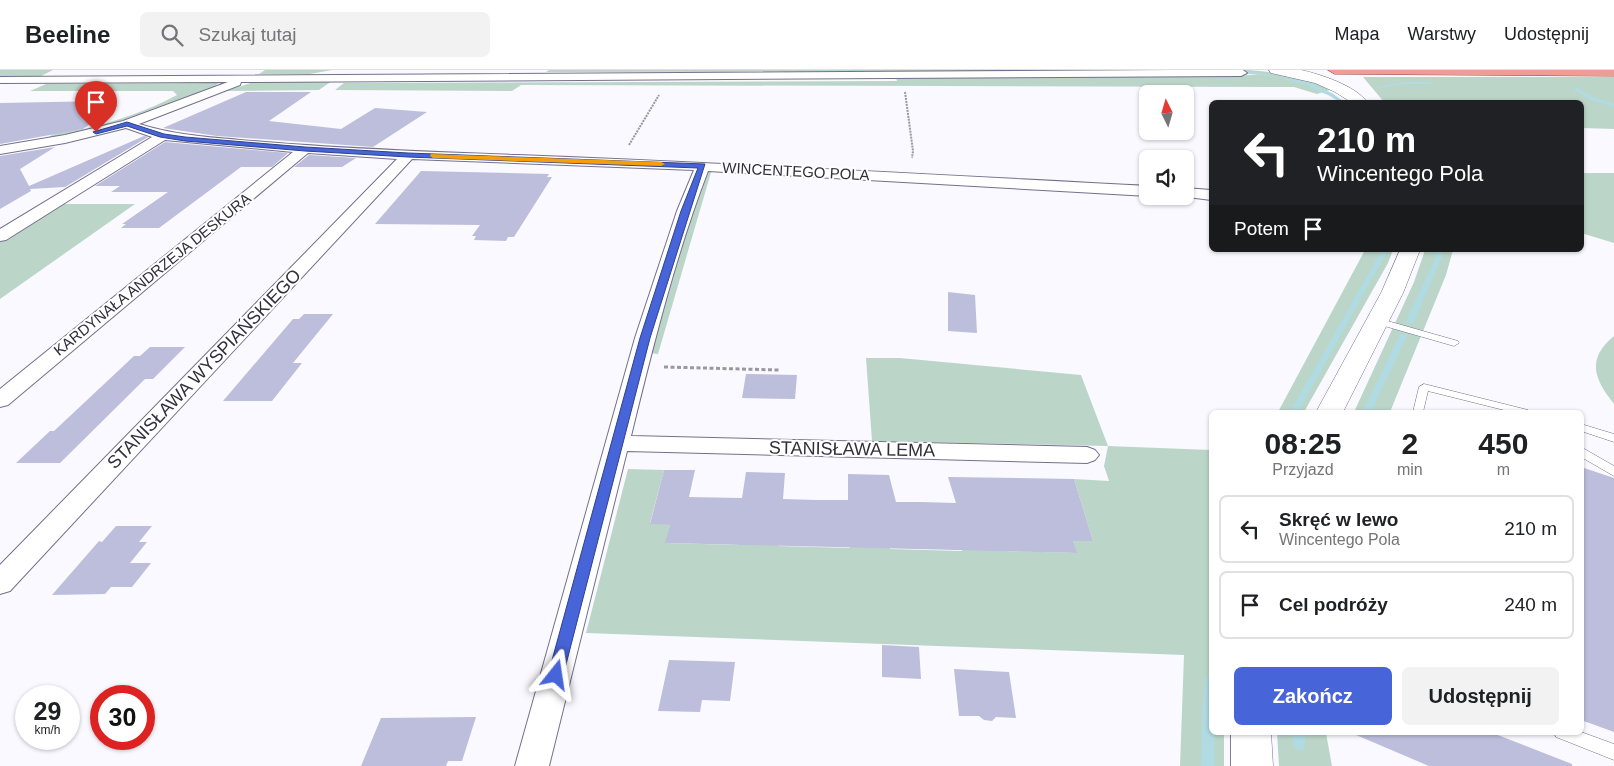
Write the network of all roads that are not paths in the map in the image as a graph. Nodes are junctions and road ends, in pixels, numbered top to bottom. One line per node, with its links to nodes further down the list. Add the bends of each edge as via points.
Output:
1 (344, 70): 9 (street)
2 (1276, 70): 11 (main road, via 1333,84)
3 (1335, 70): 4 (main road)
4 (1345, 70): 6 (main road); 12 (main road)
5 (1098, 72): 7 (street); 9 (street)
6 (1614, 72)
7 (1240, 73)
8 (248, 78): 9 (street); 10 (street); 13 (street)
9 (294, 78)
10 (0, 80)
11 (1357, 100)
12 (1369, 100)
13 (127, 124): 14 (street, WINCENTEGO POLA); 16 (street)
14 (163, 136): 15 (street, WINCENTEGO POLA); 22 (street)
15 (305, 149): 17 (street, WINCENTEGO POLA); 26 (street, KARDYNAŁA ANDRZEJA DESKURA)
16 (0, 150)
17 (408, 155): 18 (street, WINCENTEGO POLA); 36 (street, STANISŁAWA WYSPIAŃSKIEGO)
18 (703, 166): 19 (street, WINCENTEGO POLA); 32 (street, via 679,230)
19 (1139, 190)
20 (1194, 194): 21 (street)
21 (1209, 195)
22 (0, 236)
23 (1409, 252): 24 (main road)
24 (1377, 320): 25 (lane); 27 (main road)
25 (1454, 344)
26 (0, 400)
27 (1330, 410)
28 (1420, 410): 29 (lane, via 1424,387)
29 (1516, 410)
30 (1584, 428): 31 (lane)
31 (1614, 438)
32 (617, 443): 34 (street, STANISŁAWA LEMA); 40 (street)
33 (1584, 453): 35 (lane)
34 (1087, 455)
35 (1614, 472)
36 (0, 583)
37 (1251, 735): 41 (main road)
38 (1570, 735): 39 (lane)
39 (1614, 752)
40 (532, 766)
41 (1252, 766)

